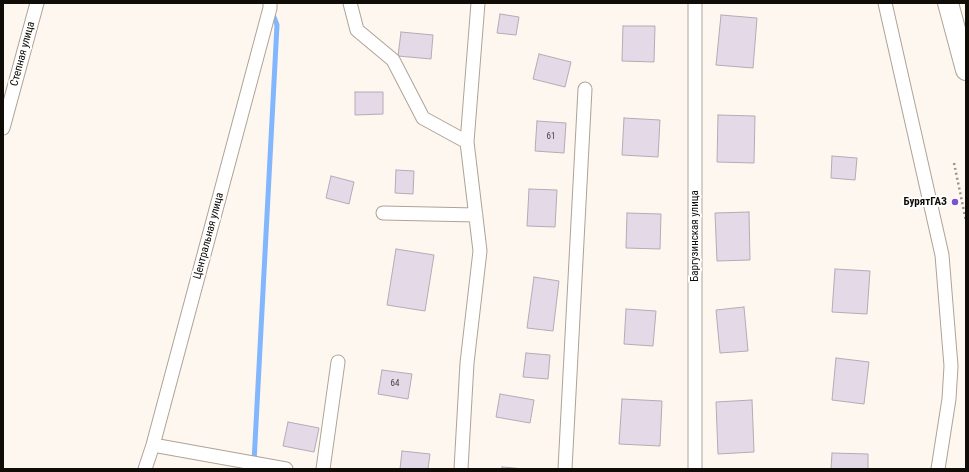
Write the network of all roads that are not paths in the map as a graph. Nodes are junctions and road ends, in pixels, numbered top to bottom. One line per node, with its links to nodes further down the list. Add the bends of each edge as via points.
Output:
1 (37, 3): 10 (street, Степная улица)
2 (270, 3): 15 (street, Центральная улица)
3 (350, 3): 11 (street, via 357,30 393,60 423,118)
4 (478, 3): 11 (street)
5 (694, 3): 21 (street, Баргузинская улица)
6 (885, 3): 22 (street, via 942,255 951,366 949,399)
7 (948, 3): 8 (main road)
8 (966, 70)
9 (585, 89): 20 (street)
10 (3, 128)
11 (467, 142): 13 (street)
12 (383, 213): 13 (street)
13 (476, 215): 19 (street, via 480,251 467,363)
14 (338, 362): 18 (street)
15 (153, 445): 16 (street, Центральная улица); 17 (street)
16 (145, 469)
17 (286, 469)
18 (323, 469)
19 (461, 469)
20 (565, 469)
21 (695, 469)
22 (938, 469)

